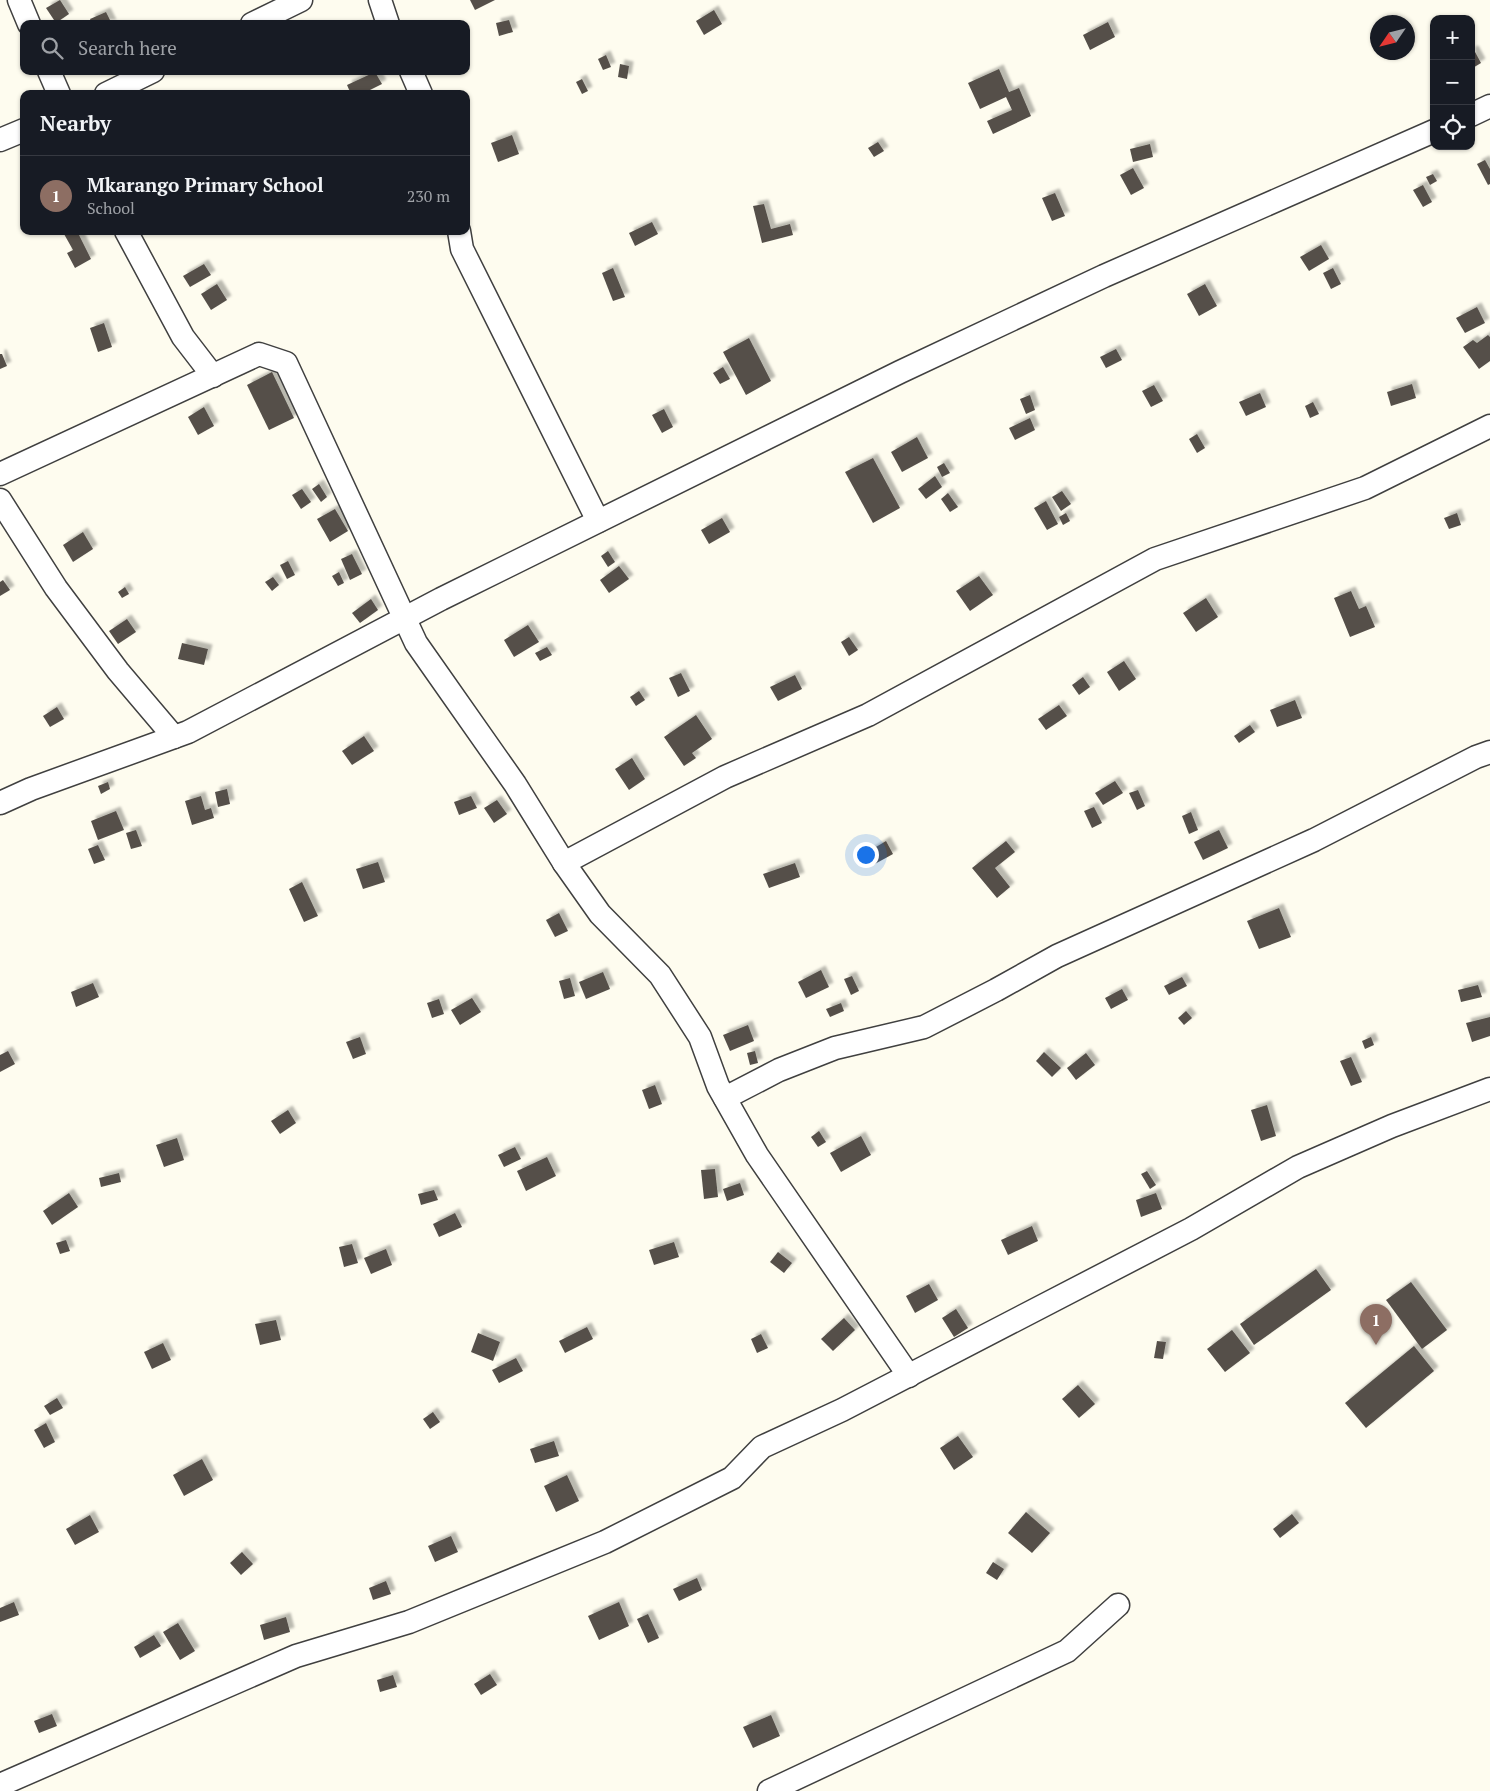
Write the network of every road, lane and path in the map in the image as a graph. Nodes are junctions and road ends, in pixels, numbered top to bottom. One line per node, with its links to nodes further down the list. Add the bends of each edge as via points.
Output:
1 (19, 0): 5 (street)
2 (302, 0): 4 (street)
3 (380, 0): 7 (street)
4 (278, 5): 6 (street)
5 (27, 20)
6 (257, 20)
7 (387, 20)
8 (51, 75): 11 (street)
9 (145, 75): 12 (street)
10 (413, 75): 13 (street)
11 (57, 90)
12 (114, 90)
13 (419, 90)
14 (1490, 106): 15 (street)
15 (1475, 113)
16 (20, 132): 18 (street)
17 (1430, 134): 25 (street, via 1104,276)
18 (0, 140)
19 (128, 235): 21 (street, via 182,337)
20 (460, 235): 25 (street, via 464,254)
21 (213, 376): 23 (street); 26 (street, via 259,354 286,363)
22 (1490, 426): 30 (street, via 1365,488 1155,559 868,715 725,777)
23 (0, 474)
24 (0, 500): 27 (street, via 56,588 118,671)
25 (598, 521): 26 (street)
26 (406, 618): 27 (street); 30 (street, via 416,643 516,784)
27 (174, 737): 29 (street)
28 (1490, 752): 32 (street, via 1314,840 1056,956 924,1027 835,1048 779,1070)
29 (0, 803)
30 (564, 863): 32 (street, via 600,914 660,975 700,1037)
31 (1490, 1089): 33 (street, via 1392,1126 1298,1167 1191,1229)
32 (725, 1098): 33 (street, via 756,1155)
33 (908, 1376): 35 (street, via 762,1447 732,1478 605,1542 409,1622 296,1656)
34 (1118, 1605): 36 (street, via 1067,1651)
35 (0, 1785)
36 (769, 1791)

